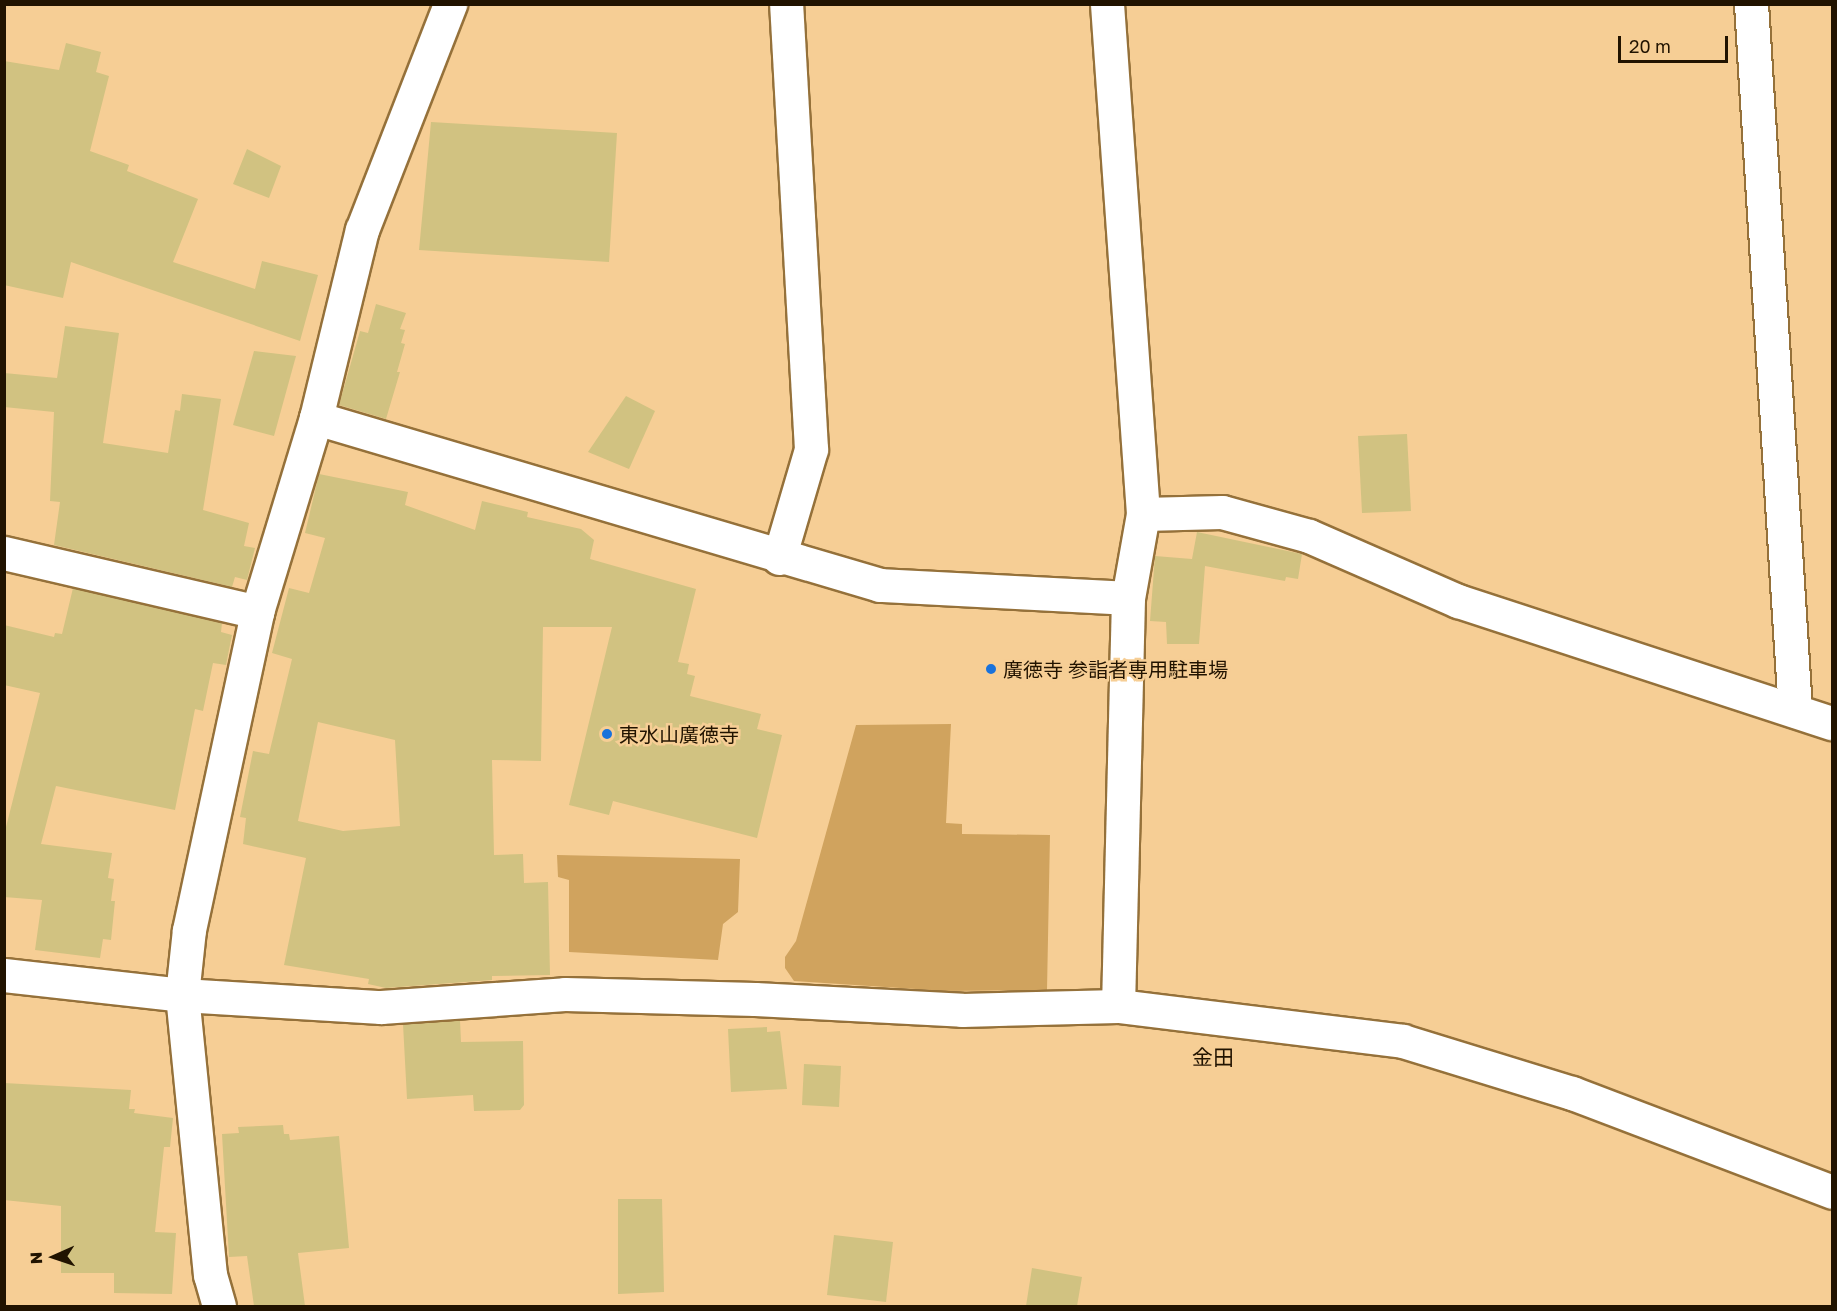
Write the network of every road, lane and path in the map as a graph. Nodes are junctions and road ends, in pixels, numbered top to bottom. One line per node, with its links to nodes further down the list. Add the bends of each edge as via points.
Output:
1 (450, 4): 5 (street, via 362,230)
2 (786, 4): 8 (street, via 811,449)
3 (1107, 4): 6 (street)
4 (1751, 4): 11 (street)
5 (316, 418): 8 (street); 10 (street)
6 (1143, 514): 9 (street); 11 (street, via 1222,512 1309,536 1458,601)
7 (4, 552): 10 (street)
8 (779, 558): 9 (street, via 880,585)
9 (1128, 598): 15 (street)
10 (257, 612): 14 (street, via 189,930)
11 (1795, 711): 12 (street)
12 (1833, 723)
13 (4, 975): 14 (street)
14 (182, 994): 15 (street, via 381,1008 565,994 962,1010); 17 (street, via 210,1275)
15 (1118, 1006): 16 (street, via 1403,1041 1572,1093)
16 (1833, 1192)
17 (219, 1306)

